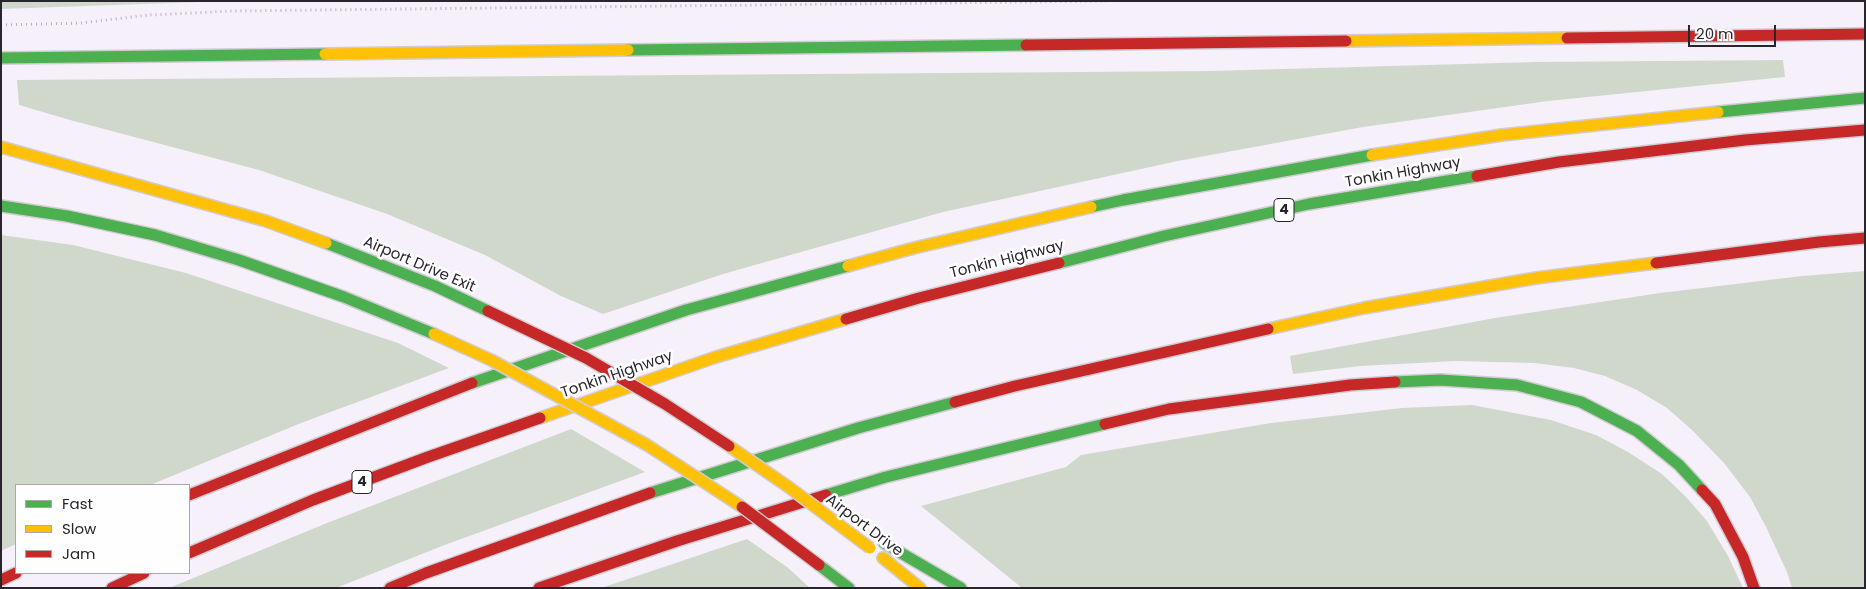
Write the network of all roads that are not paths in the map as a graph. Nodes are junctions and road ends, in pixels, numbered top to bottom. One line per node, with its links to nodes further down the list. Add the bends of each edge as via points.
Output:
1 (1865, 34): 2 (highway)
2 (1, 58)
3 (1865, 98): 11 (highway, via 1613,122 1385,153 1123,200 914,248 686,310 483,379)
4 (1865, 130): 12 (highway, Tonkin Highway / 4, via 1745,140 1559,162 1309,204 1164,236 919,298 716,358 419,460 313,500)
5 (1, 147): 7 (highway, Airport Drive Exit)
6 (38, 169): 7 (highway)
7 (112, 177): 10 (highway, Airport Drive Exit, bridge, via 266,221 435,286 586,358 722,441)
8 (1, 206): 19 (highway, bridge, via 155,235 335,294 434,334 491,360 647,445 736,503)
9 (1865, 238): 17 (highway, via 1536,278 1364,308 1015,386 858,428 664,488)
10 (790, 488): 20 (highway, Airport Drive, bridge); 21 (highway, bridge)
11 (190, 495)
12 (190, 553)
13 (15, 573): 15 (highway)
14 (142, 574): 16 (highway)
15 (1, 580)
16 (112, 588)
17 (390, 588)
18 (540, 588): 22 (highway, via 677,541 886,477 1169,409 1350,385 1440,380 1516,385 1581,402 1637,431 1679,465 1715,504 1743,556)
19 (849, 588)
20 (920, 588)
21 (961, 588)
22 (1754, 588)

